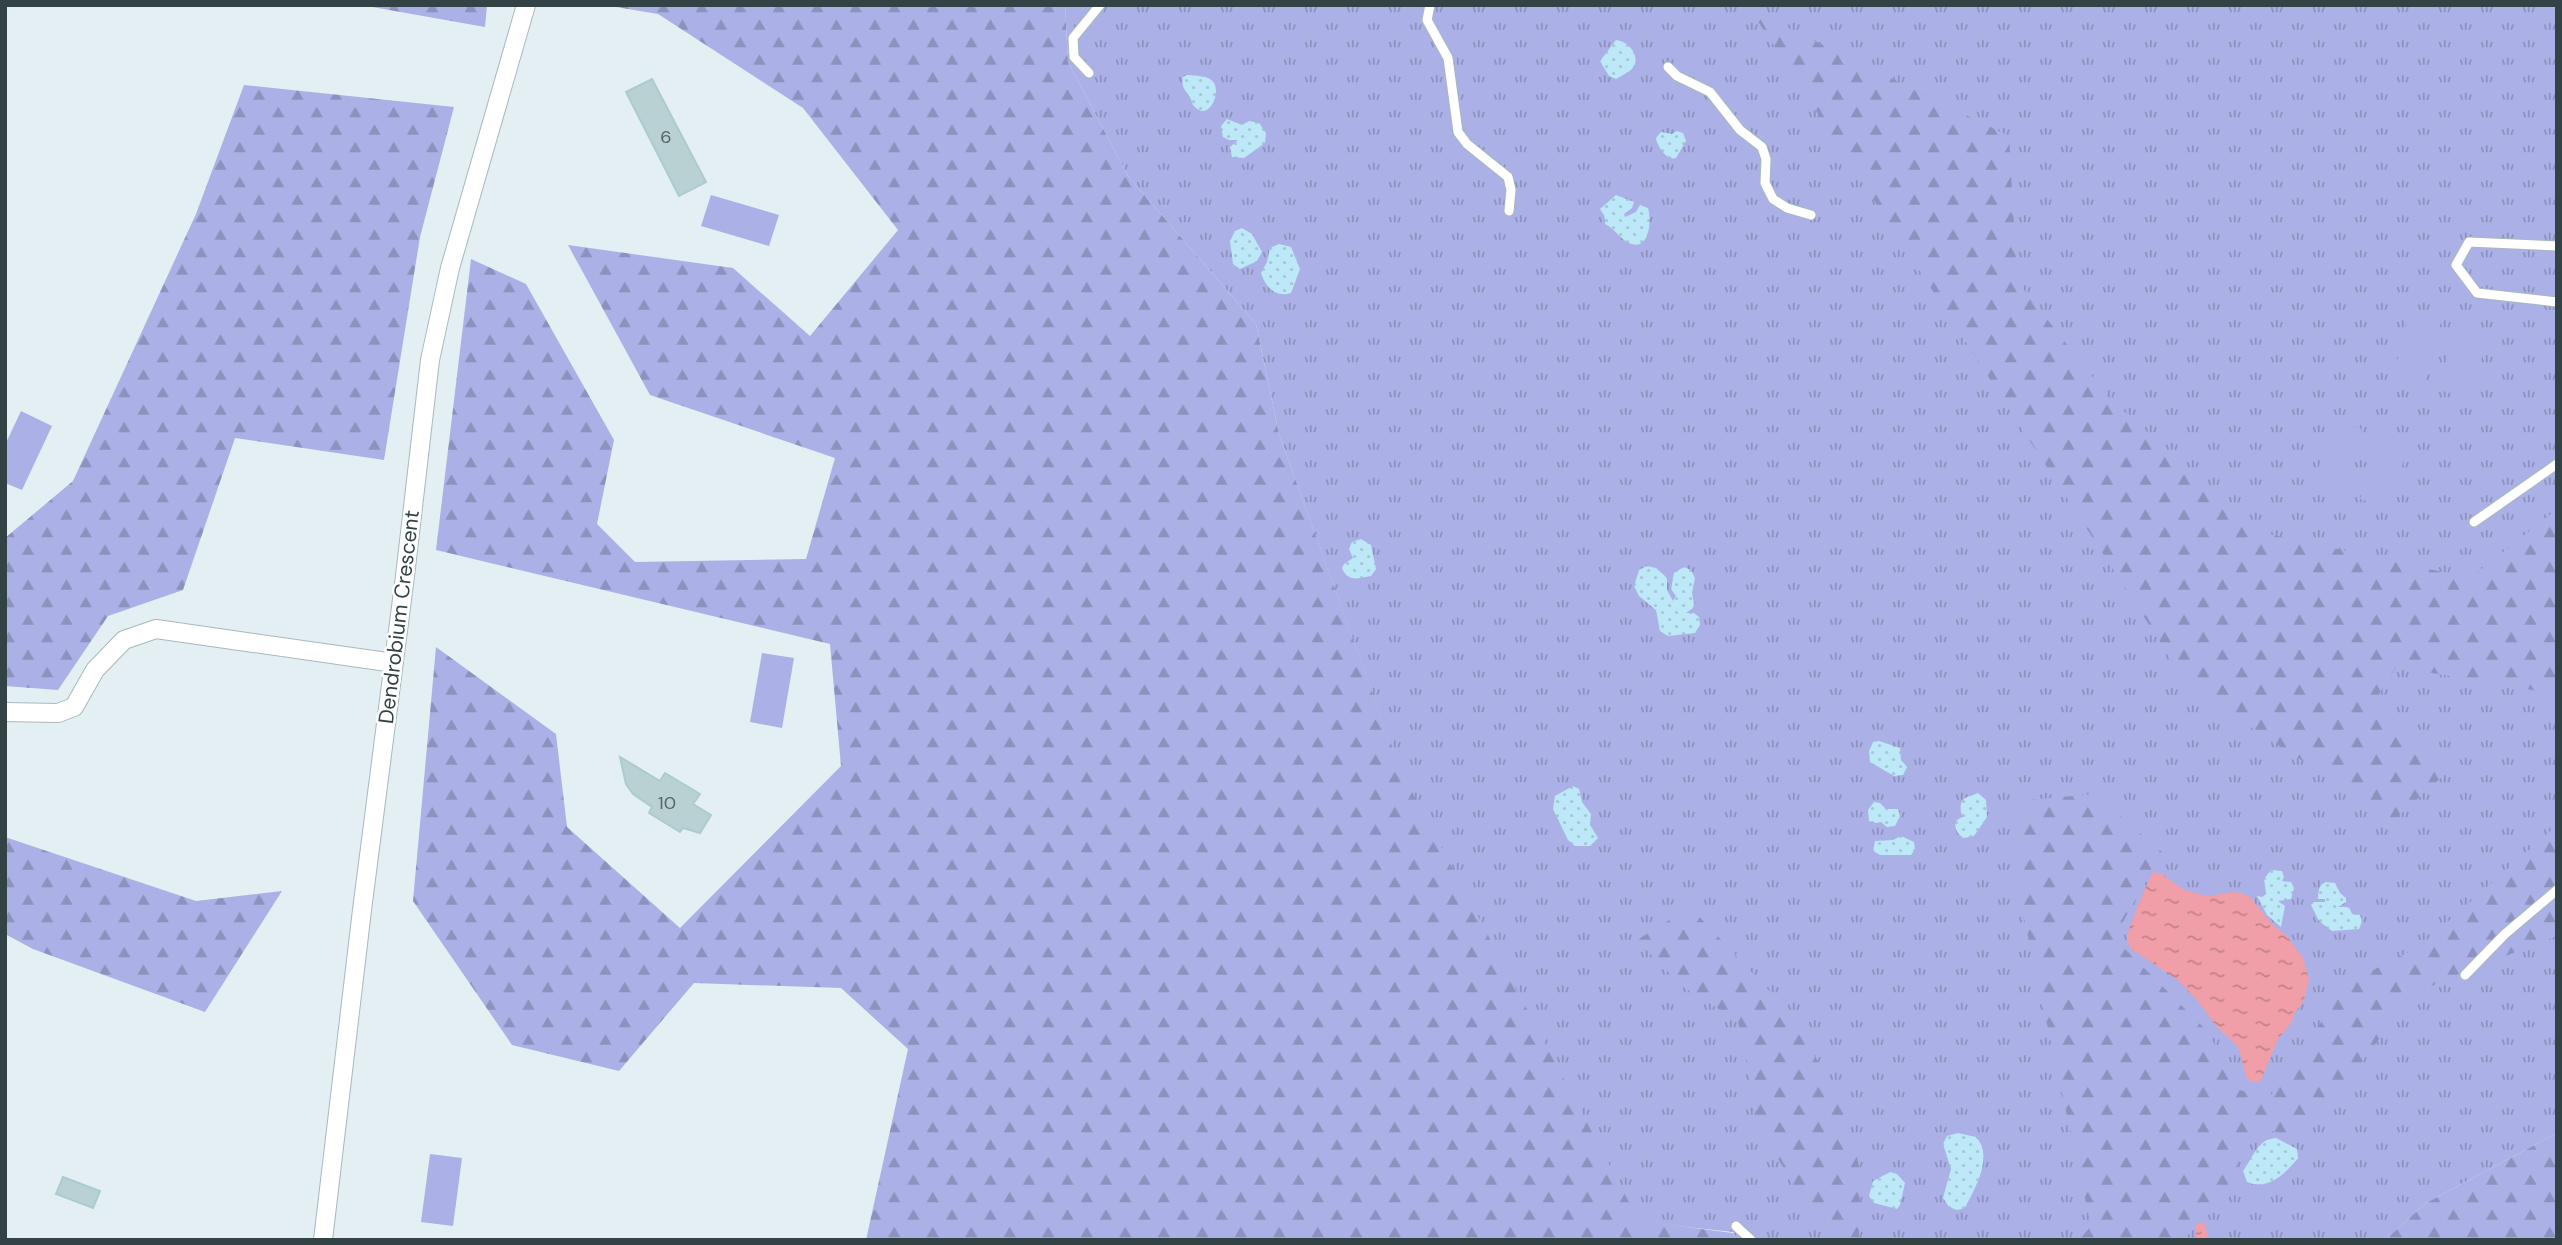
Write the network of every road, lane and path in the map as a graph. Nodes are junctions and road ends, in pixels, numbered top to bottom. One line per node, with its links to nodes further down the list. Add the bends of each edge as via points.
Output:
1 (526, 5): 12 (street, Dendrobium Crescent, via 440,309)
2 (1100, 5): 5 (lane, via 1073,38 1074,57)
3 (1430, 5): 6 (lane, via 1427,20 1448,58 1458,132 1508,177)
4 (1668, 67): 7 (lane, via 1710,92 1740,130 1762,147 1765,183 1773,199)
5 (1089, 73)
6 (1508, 211)
7 (1811, 215)
8 (2557, 246): 9 (lane, via 2469,242 2456,265 2477,293)
9 (2557, 302)
10 (2557, 464): 11 (lane)
11 (2474, 522)
12 (394, 663): 13 (street, via 156,629 124,639 95,670 74,707 58,713); 17 (street, Dendrobium Crescent)
13 (5, 712)
14 (2557, 890): 15 (lane)
15 (2465, 975)
16 (1736, 1226): 18 (lane)
17 (323, 1240)
18 (1751, 1240)

